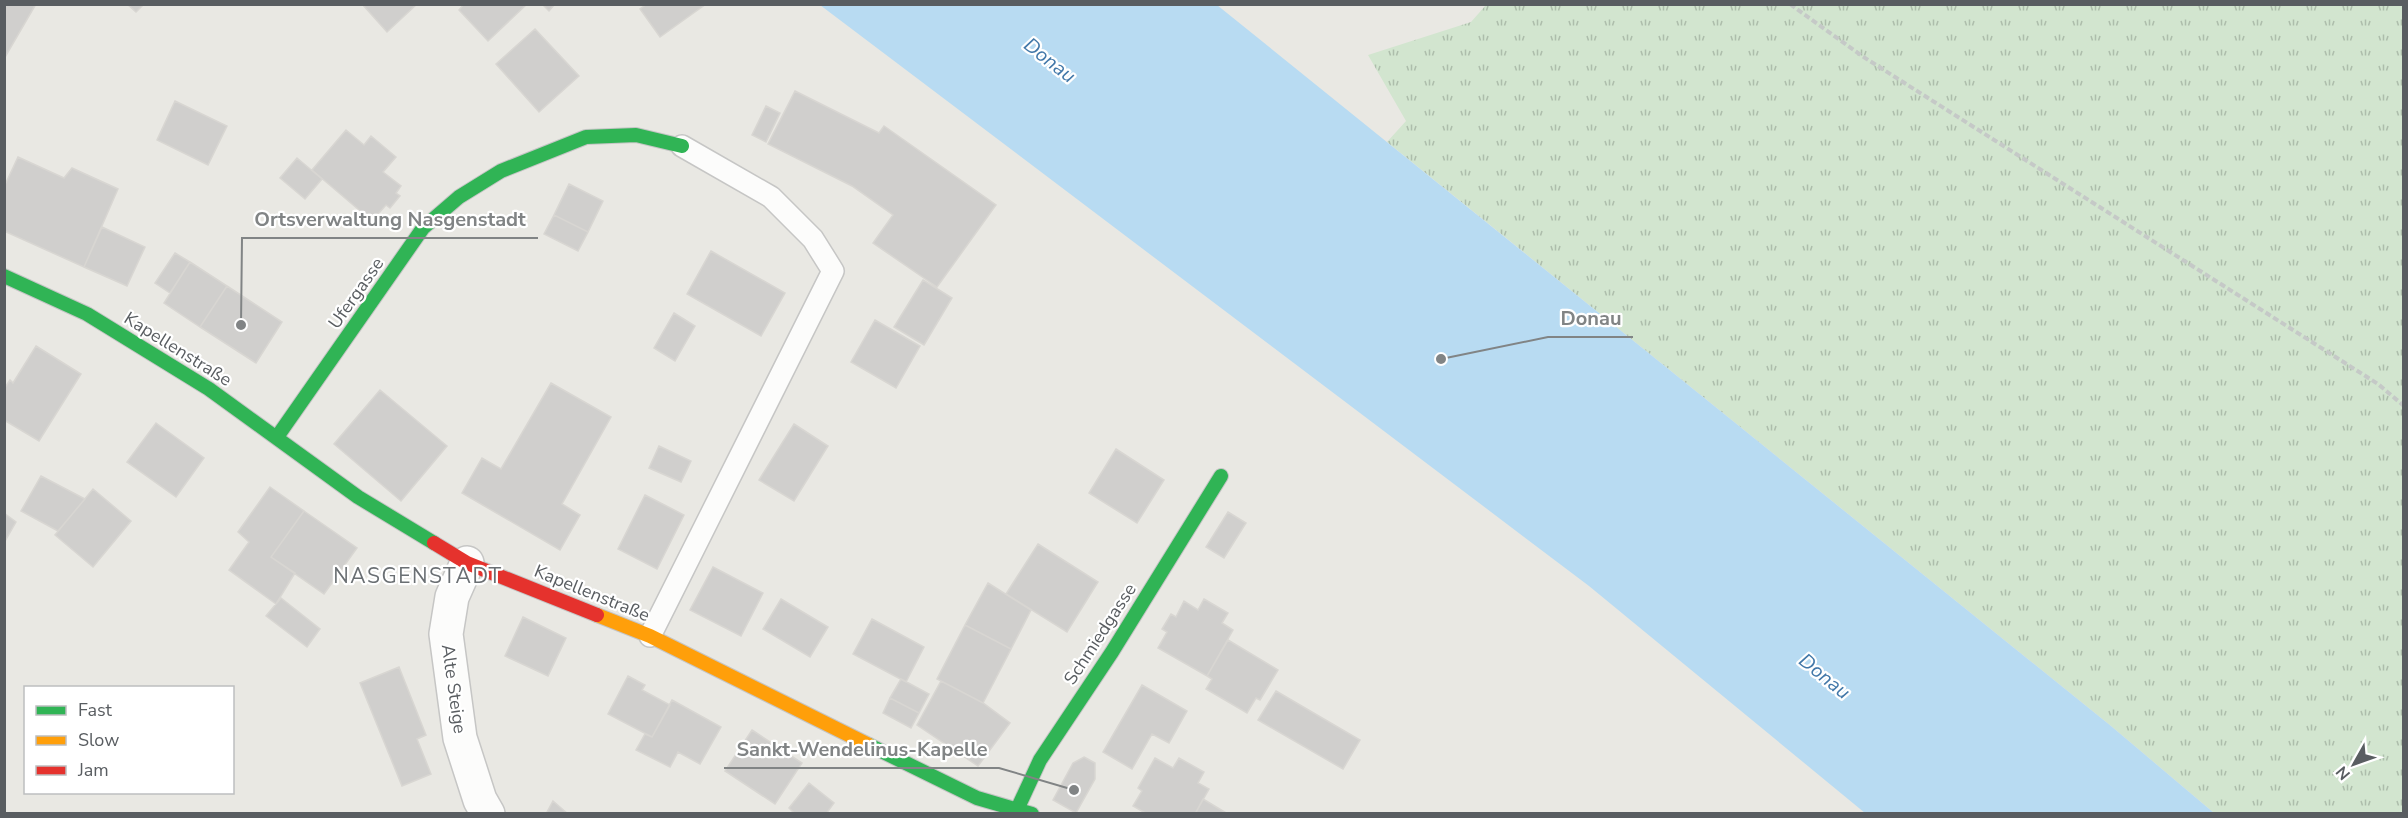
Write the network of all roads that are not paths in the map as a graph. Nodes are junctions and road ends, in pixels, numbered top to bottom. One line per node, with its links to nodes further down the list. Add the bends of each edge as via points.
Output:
1 (682, 146): 3 (street, Ufergasse, via 636,135 586,137 501,171 459,197 423,228); 6 (lane, via 771,197 813,239 833,272)
2 (4, 276): 3 (street, Kapellenstraße, via 87,314 209,389)
3 (277, 437): 5 (street, Kapellenstraße, via 358,497)
4 (1221, 476): 7 (street, Schmiedgasse, via 1040,760)
5 (467, 562): 6 (street, Kapellenstraße); 8 (street, Alte Steige, via 452,597 446,634 460,738)
6 (650, 636): 7 (street, Kapellenstraße, via 977,798)
7 (1015, 812): 9 (street, Kapellenstraße)
8 (488, 813)
9 (1032, 813)

